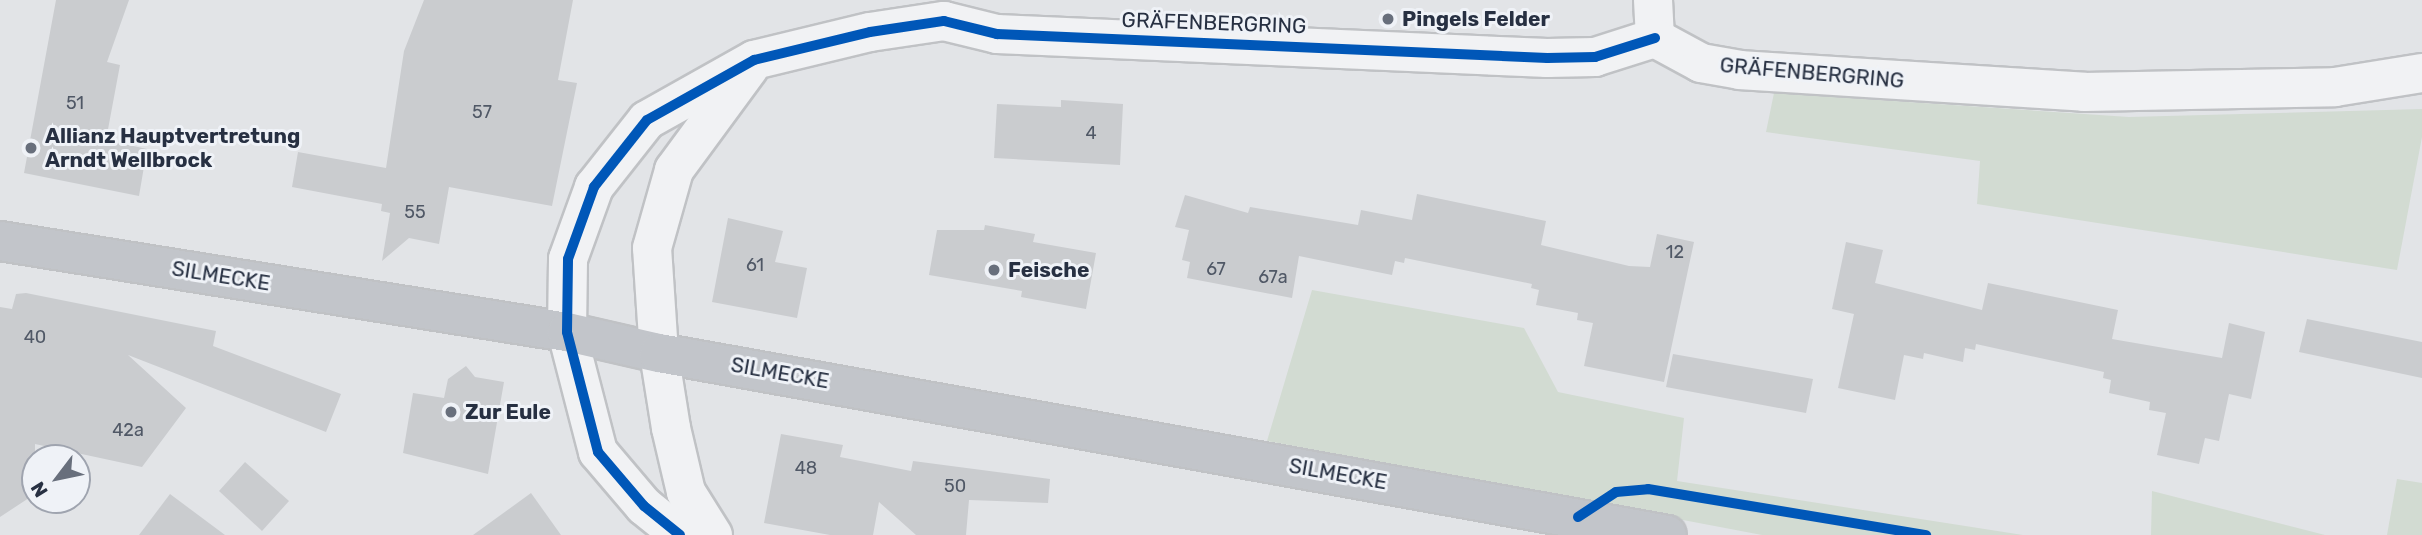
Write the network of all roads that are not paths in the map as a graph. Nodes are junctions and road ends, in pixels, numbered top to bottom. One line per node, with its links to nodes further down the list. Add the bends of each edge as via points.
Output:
1 (1653, 0): 2 (street)
2 (1655, 38): 3 (street, GRÄFENBERGRING, via 1595,57 1547,58 997,34 944,21 870,32); 4 (street, GRÄFENBERGRING, via 1701,64 1739,70 2084,92 2335,87)
3 (754, 60): 6 (street, GRÄFENBERGRING, via 647,120 594,187 568,258); 7 (street, via 674,170 652,248)
4 (2422, 73)
5 (0, 241): 6 (main road, SILMECKE)
6 (567, 332): 7 (main road, SILMECKE); 9 (street, GRÄFENBERGRING, via 598,452 644,506)
7 (659, 353): 8 (main road, SILMECKE); 10 (street, via 686,492)
8 (1566, 524): 11 (main road, SILMECKE)
9 (680, 535)
10 (713, 535)
11 (1667, 535)

